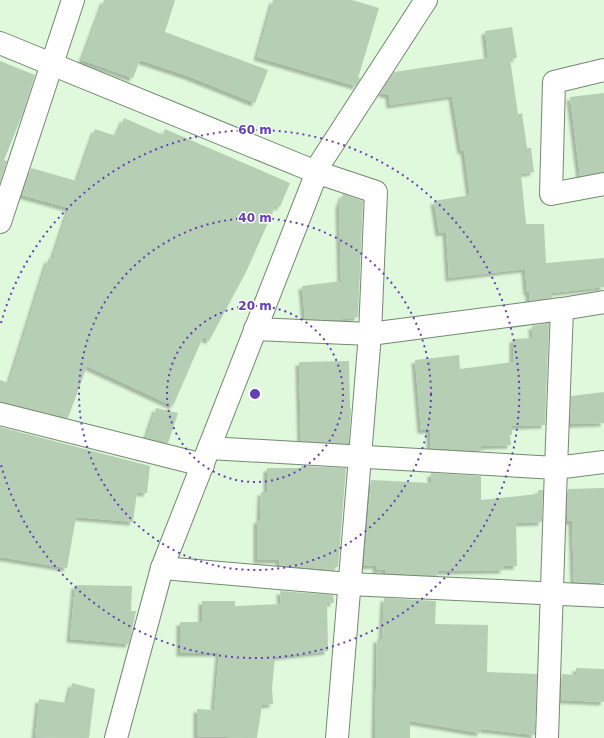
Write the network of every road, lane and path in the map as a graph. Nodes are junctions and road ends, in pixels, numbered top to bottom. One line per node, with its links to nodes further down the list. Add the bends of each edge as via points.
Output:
1 (72, 0): 4 (street)
2 (426, 0): 6 (street)
3 (0, 43): 4 (street)
4 (52, 63): 6 (street); 8 (street)
5 (604, 70): 7 (street, via 554,82 551,194)
6 (316, 172): 11 (street); 12 (street, via 376,192)
7 (604, 184)
8 (0, 222)
9 (604, 302): 10 (street)
10 (562, 309): 12 (street); 17 (street)
11 (255, 329): 12 (street); 14 (street)
12 (370, 334): 15 (street)
13 (0, 414): 14 (street)
14 (206, 457): 15 (street); 18 (street)
15 (359, 457): 17 (street); 19 (street)
16 (604, 462): 17 (street)
17 (556, 468): 20 (street)
18 (162, 568): 19 (street); 22 (street)
19 (349, 584): 20 (street); 23 (street)
20 (552, 594): 21 (street); 24 (street)
21 (604, 596)
22 (116, 738)
23 (337, 738)
24 (547, 738)

